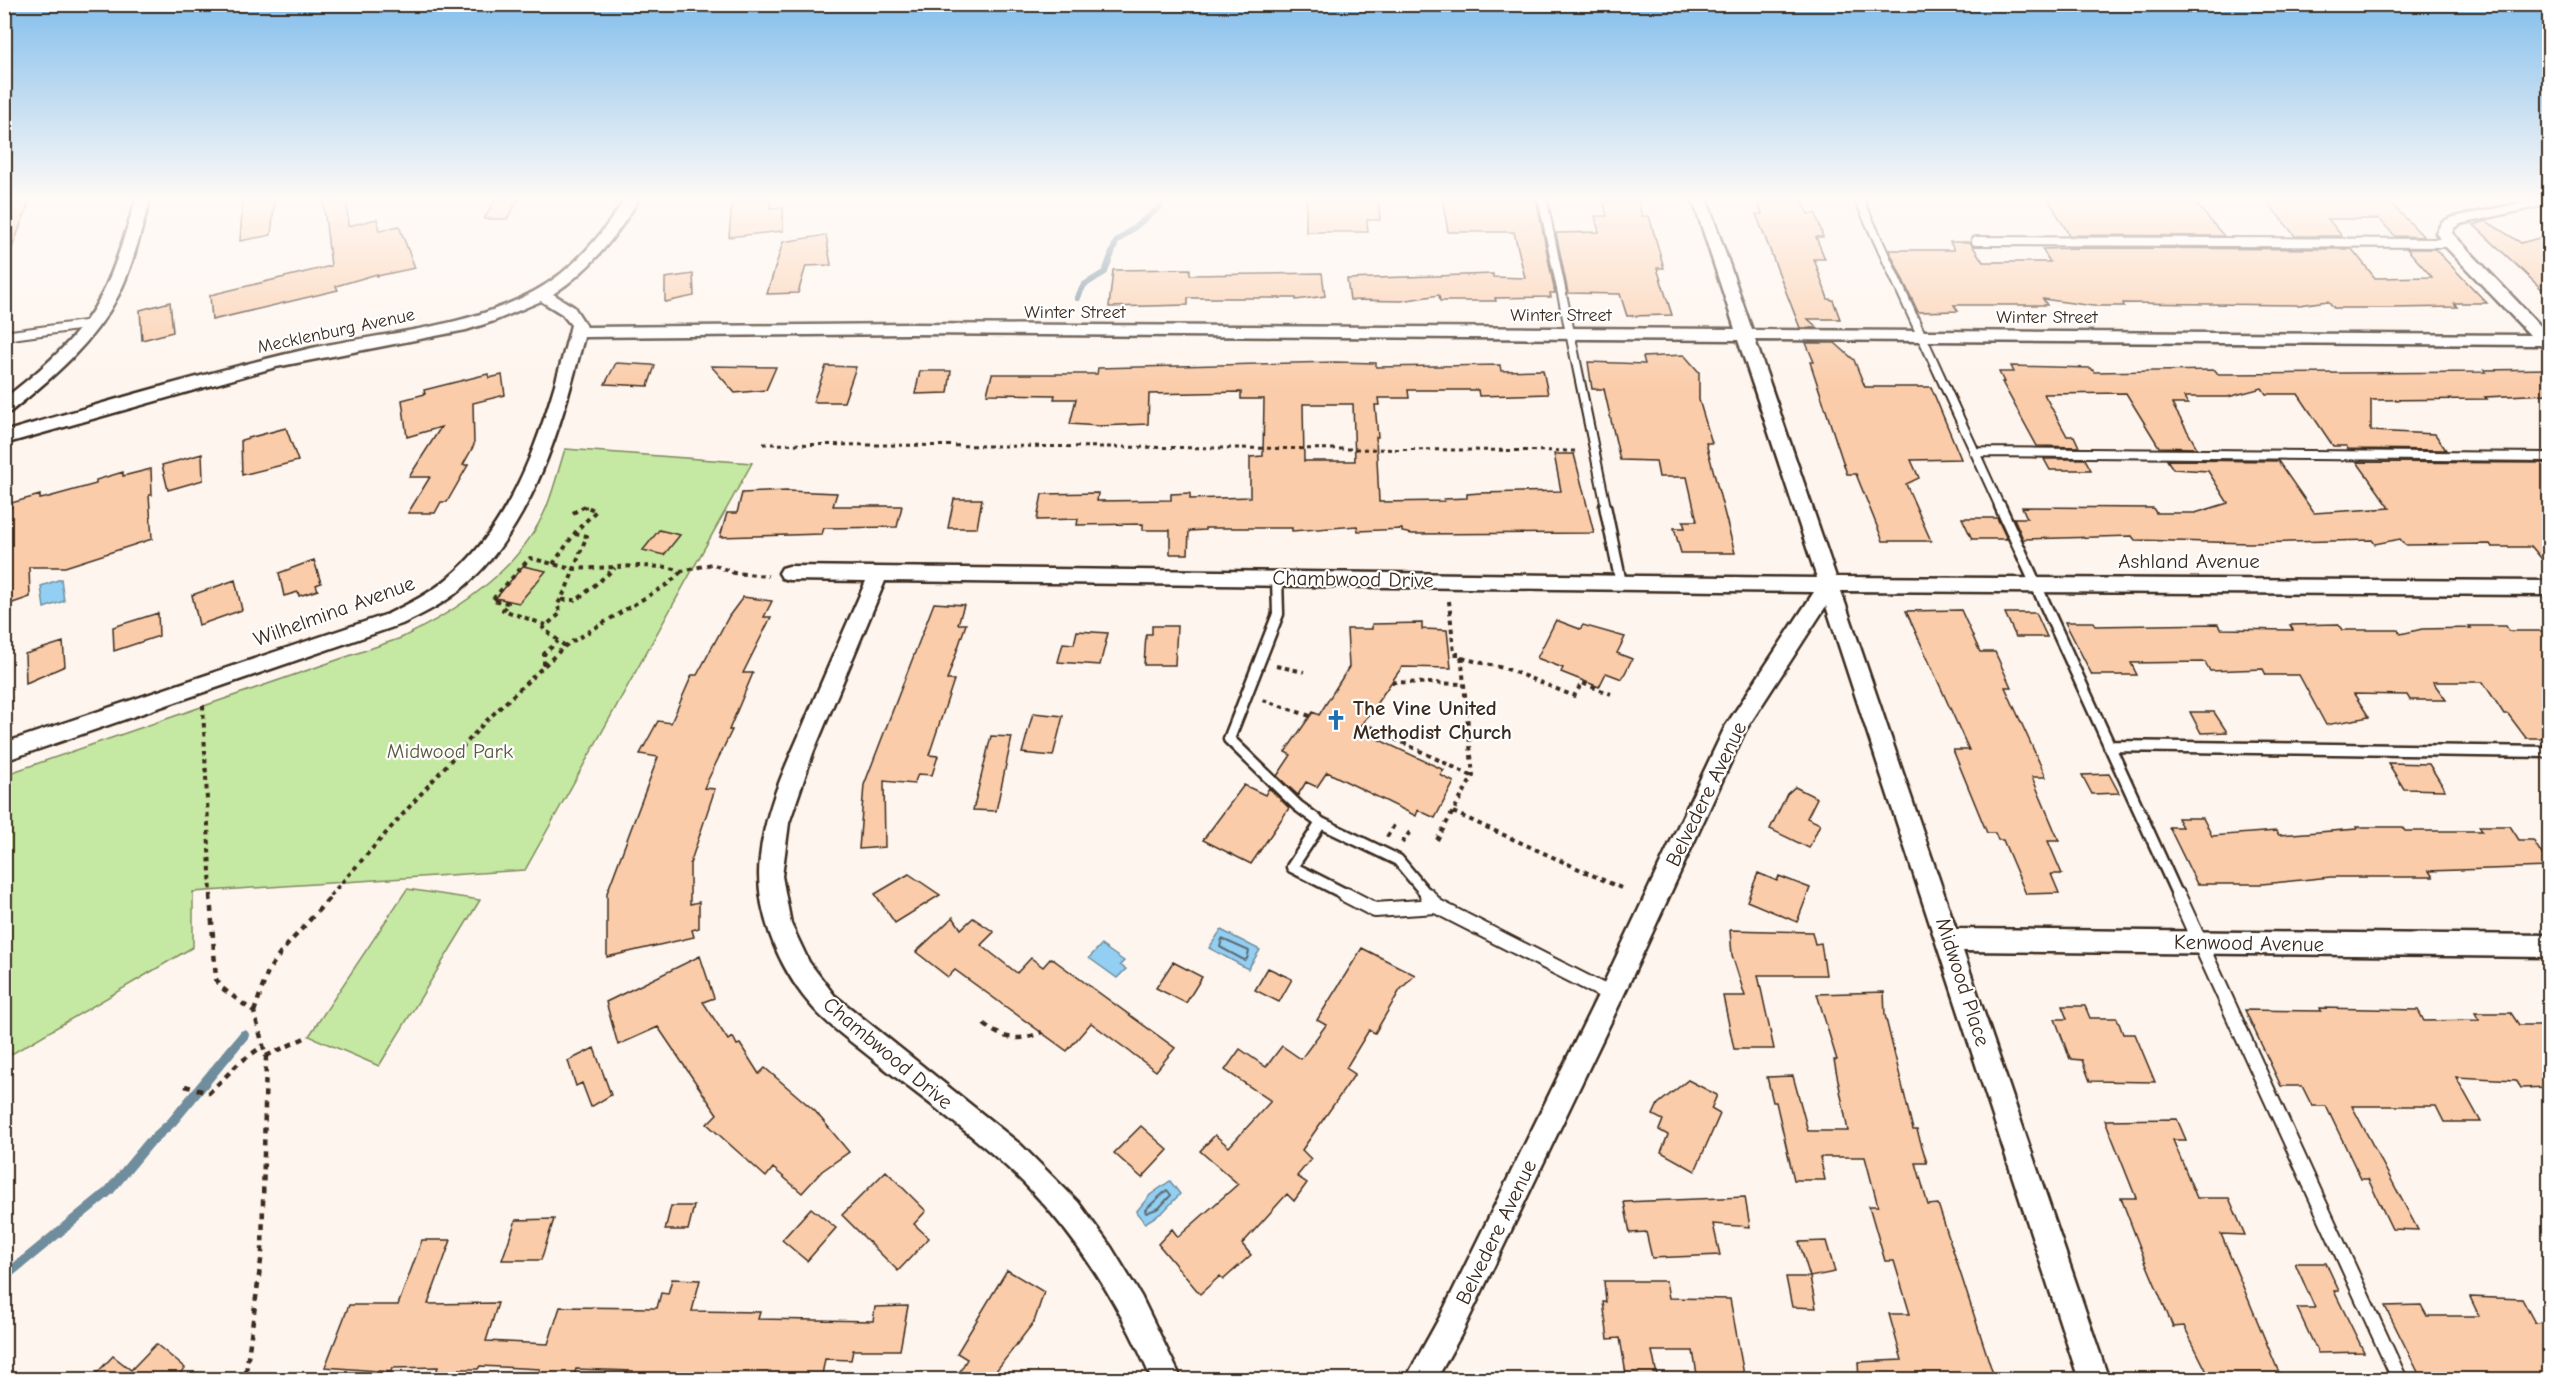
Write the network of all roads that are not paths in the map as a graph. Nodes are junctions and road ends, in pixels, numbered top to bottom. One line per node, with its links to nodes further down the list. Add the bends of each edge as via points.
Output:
1 (123, 262): 8 (street)
2 (587, 262): 7 (street, Mecklenburg Avenue)
3 (1555, 262): 10 (lane)
4 (1721, 262): 12 (street)
5 (1888, 262): 13 (lane)
6 (2468, 262): 14 (street)
7 (541, 295): 9 (street, via 566,308 578,321); 16 (street, Mecklenburg Avenue, via 490,317 277,362)
8 (92, 324): 11 (lane); 15 (street, via 61,360)
9 (578, 332): 10 (street, Winter Street, via 829,329); 27 (street, Wilhelmina Avenue, via 532,477 500,534 475,567 440,596 410,613)
10 (1570, 335): 12 (street, Winter Street); 22 (lane)
11 (4, 336)
12 (1745, 336): 13 (street, Winter Street); 24 (street)
13 (1922, 336): 14 (street, Winter Street); 17 (lane)
14 (2547, 343)
15 (4, 408)
16 (4, 438)
17 (1974, 452): 18 (lane); 23 (lane)
18 (2550, 457)
19 (789, 573): 20 (street, Chambwood Drive)
20 (878, 575): 21 (street, Chambwood Drive); 35 (street, Chambwood Drive, via 794,773 776,835 771,860 772,896 781,931 810,985 836,1014 1010,1154 1070,1214 1139,1321)
21 (1278, 578): 22 (street, Chambwood Drive); 29 (lane, via 1278,614 1229,739)
22 (1621, 583): 24 (street, Chambwood Drive)
23 (2034, 584): 24 (street, Ashland Avenue); 25 (street, Ashland Avenue); 26 (lane)
24 (1829, 585): 31 (street, Midwood Place); 34 (street, Belvedere Avenue, via 1736,727)
25 (2550, 588)
26 (2109, 746): 28 (lane); 32 (lane)
27 (4, 752)
28 (2550, 752)
29 (1321, 823): 30 (lane, via 1398,860); 30 (lane, via 1292,867 1375,910)
30 (1436, 906): 34 (lane)
31 (1949, 940): 32 (street, Kenwood Avenue); 37 (street, Midwood Place)
32 (2200, 942): 33 (street, Kenwood Avenue); 38 (lane)
33 (2550, 946)
34 (1611, 995): 36 (street, Belvedere Avenue, via 1451,1325)
35 (1167, 1380)
36 (1420, 1380)
37 (2094, 1380)
38 (2400, 1380)

